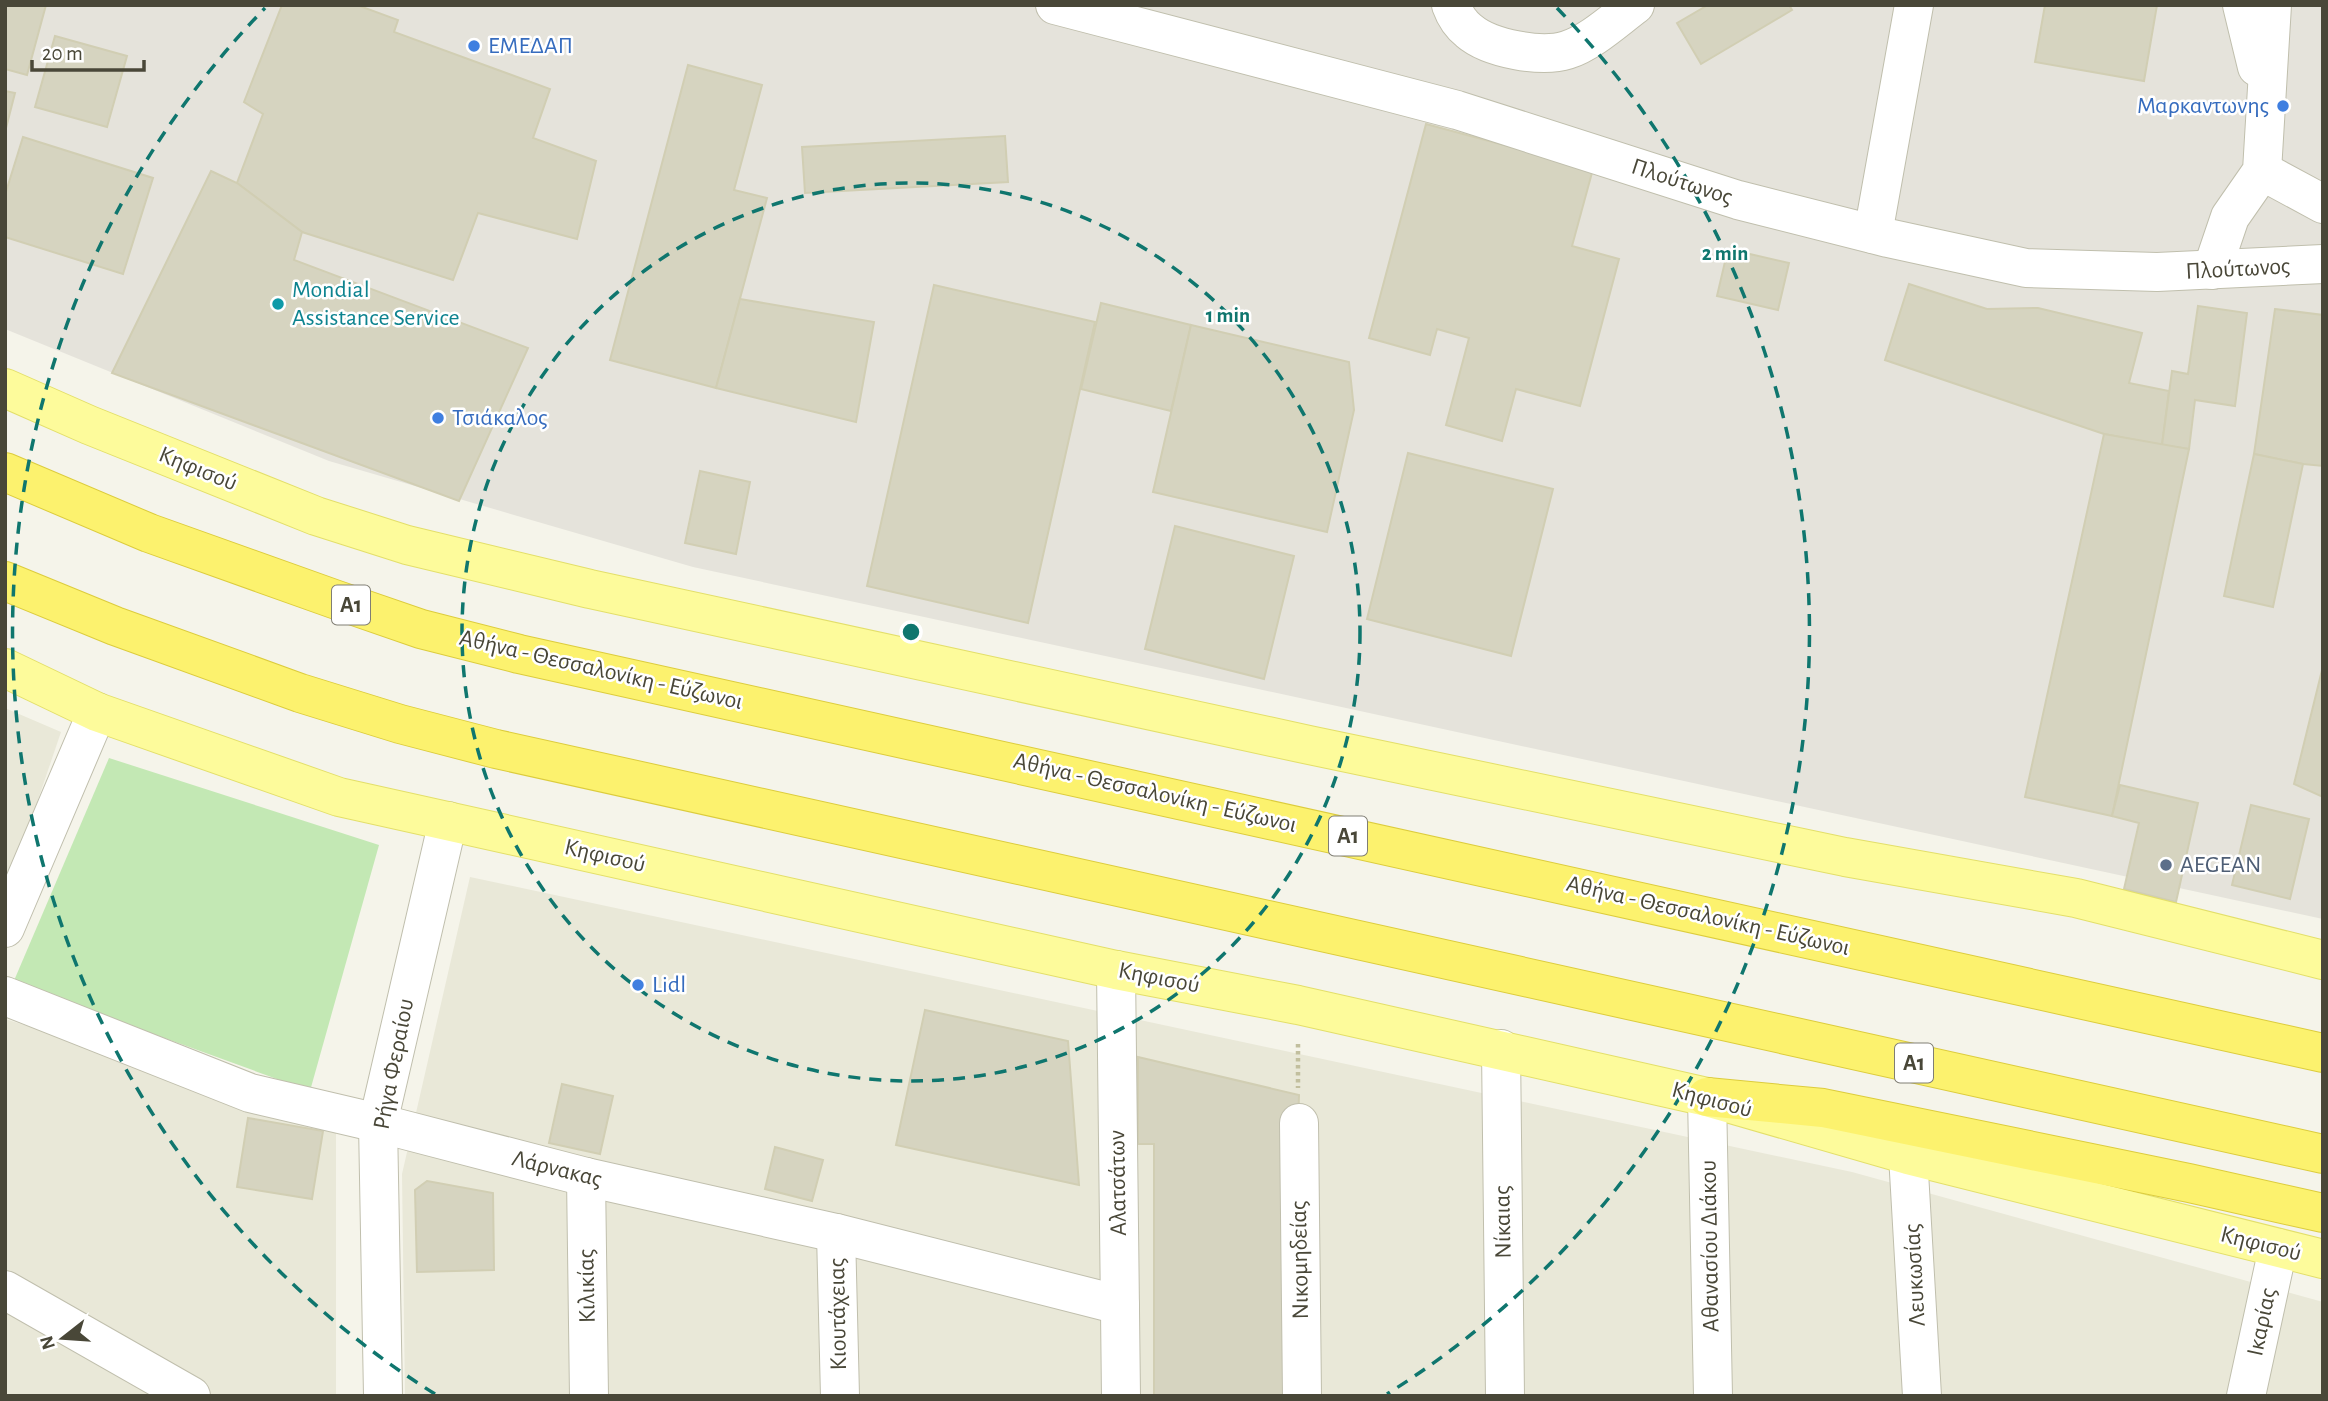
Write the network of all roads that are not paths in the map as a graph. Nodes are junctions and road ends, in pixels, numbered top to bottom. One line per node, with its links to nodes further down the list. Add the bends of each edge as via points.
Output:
1 (1055, 5): 10 (street, Πλούτωνος, via 1457,110 1738,200)
2 (1451, 5): 3 (street, via 1457,20 1490,43 1546,53 1569,50)
3 (1635, 5)
4 (1914, 5): 10 (street)
5 (2242, 5): 7 (street)
6 (2273, 5): 7 (street)
7 (2267, 103): 8 (street)
8 (2262, 170): 9 (street); 12 (street, via 2230,217)
9 (2323, 204)
10 (1873, 234): 12 (street, Πλούτωνος, via 2026,268)
11 (2323, 264): 12 (street, Πλούτωνος)
12 (2212, 270)
13 (5, 388): 20 (main road, Κηφισού, via 316,516 407,545 1309,745 1845,857 2076,898)
14 (5, 472): 24 (highway, Αθήνα - Θεσσαλονίκη - Εύζωνοι / Α1, via 149,533 421,629)
15 (5, 580): 28 (highway, Α1, via 115,626 300,693 496,749)
16 (5, 668): 17 (main road, Κηφισού)
17 (97, 712): 18 (main road, Κηφισού, via 339,797); 19 (street)
18 (448, 821): 21 (main road, Κηφισού); 26 (street, Ρήγα Φεραίου)
19 (5, 928)
20 (2323, 960)
21 (1116, 970): 23 (main road, Κηφισού); 36 (street, Αλατσάτων)
22 (5, 996): 26 (street, Λάρνακας, via 250,1093)
23 (1501, 1049): 25 (main road, Κηφισού); 43 (street, Νίκαιας)
24 (2323, 1053)
25 (1707, 1097): 29 (main road, Κηφισού); 31 (highway, via 1823,1108); 44 (street, Αθανασίου Διάκου)
26 (378, 1123): 30 (street, Λάρνακας); 38 (street, Ρήγα Φεραίου)
27 (1298, 1123): 42 (street, Νικομηδείας)
28 (2323, 1154)
29 (1908, 1155): 33 (main road, Κηφισού); 45 (street, Λευκωσίας)
30 (586, 1177): 32 (street, Λάρνακας); 39 (street, Κιλικίας)
31 (2323, 1213)
32 (836, 1233): 36 (street, Λάρνακας); 40 (street, Κιουτάχειας)
33 (2278, 1248): 34 (main road, Κηφισού); 46 (street, Ικαρίας)
34 (2323, 1259)
35 (5, 1290): 37 (street)
36 (1120, 1305): 41 (street, Αλατσάτων)
37 (191, 1396)
38 (383, 1396)
39 (589, 1396)
40 (840, 1396)
41 (1121, 1396)
42 (1302, 1396)
43 (1505, 1396)
44 (1713, 1396)
45 (1922, 1396)
46 (2246, 1396)

